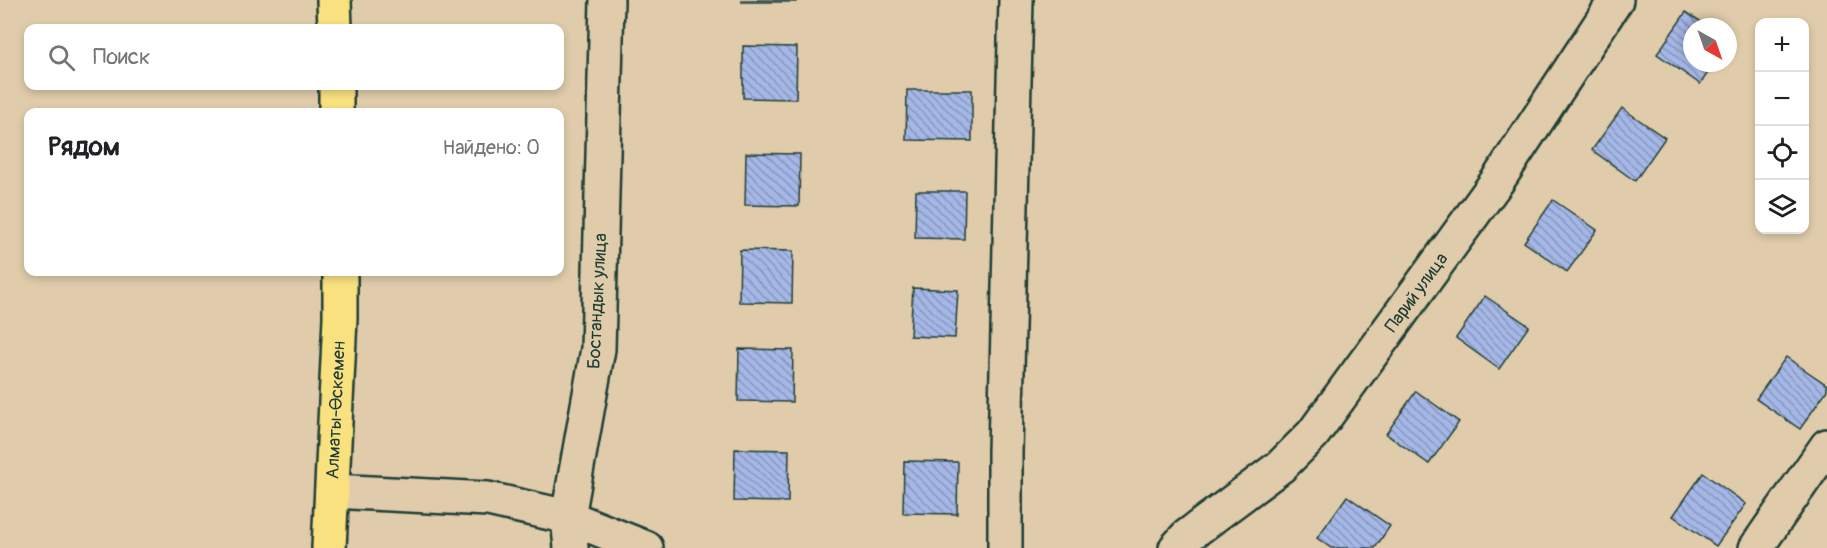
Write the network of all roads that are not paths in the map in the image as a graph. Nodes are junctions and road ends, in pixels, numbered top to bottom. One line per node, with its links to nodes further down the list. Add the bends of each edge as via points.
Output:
1 (334, 0): 5 (highway)
2 (606, 0): 11 (street, Бостандык улица, via 598,349)
3 (1016, 0): 14 (street)
4 (1616, 0): 15 (street, Парий улица, via 1498,180 1313,434 1281,466)
5 (335, 24)
6 (336, 90): 7 (highway)
7 (336, 108)
8 (340, 276): 10 (highway, Алматы-Өскемен)
9 (1827, 446): 16 (street)
10 (332, 491): 11 (street, via 488,499); 12 (highway, Алматы-Өскемен)
11 (570, 532): 13 (street)
12 (329, 548)
13 (646, 548)
14 (1005, 548)
15 (1176, 548)
16 (1756, 548)

